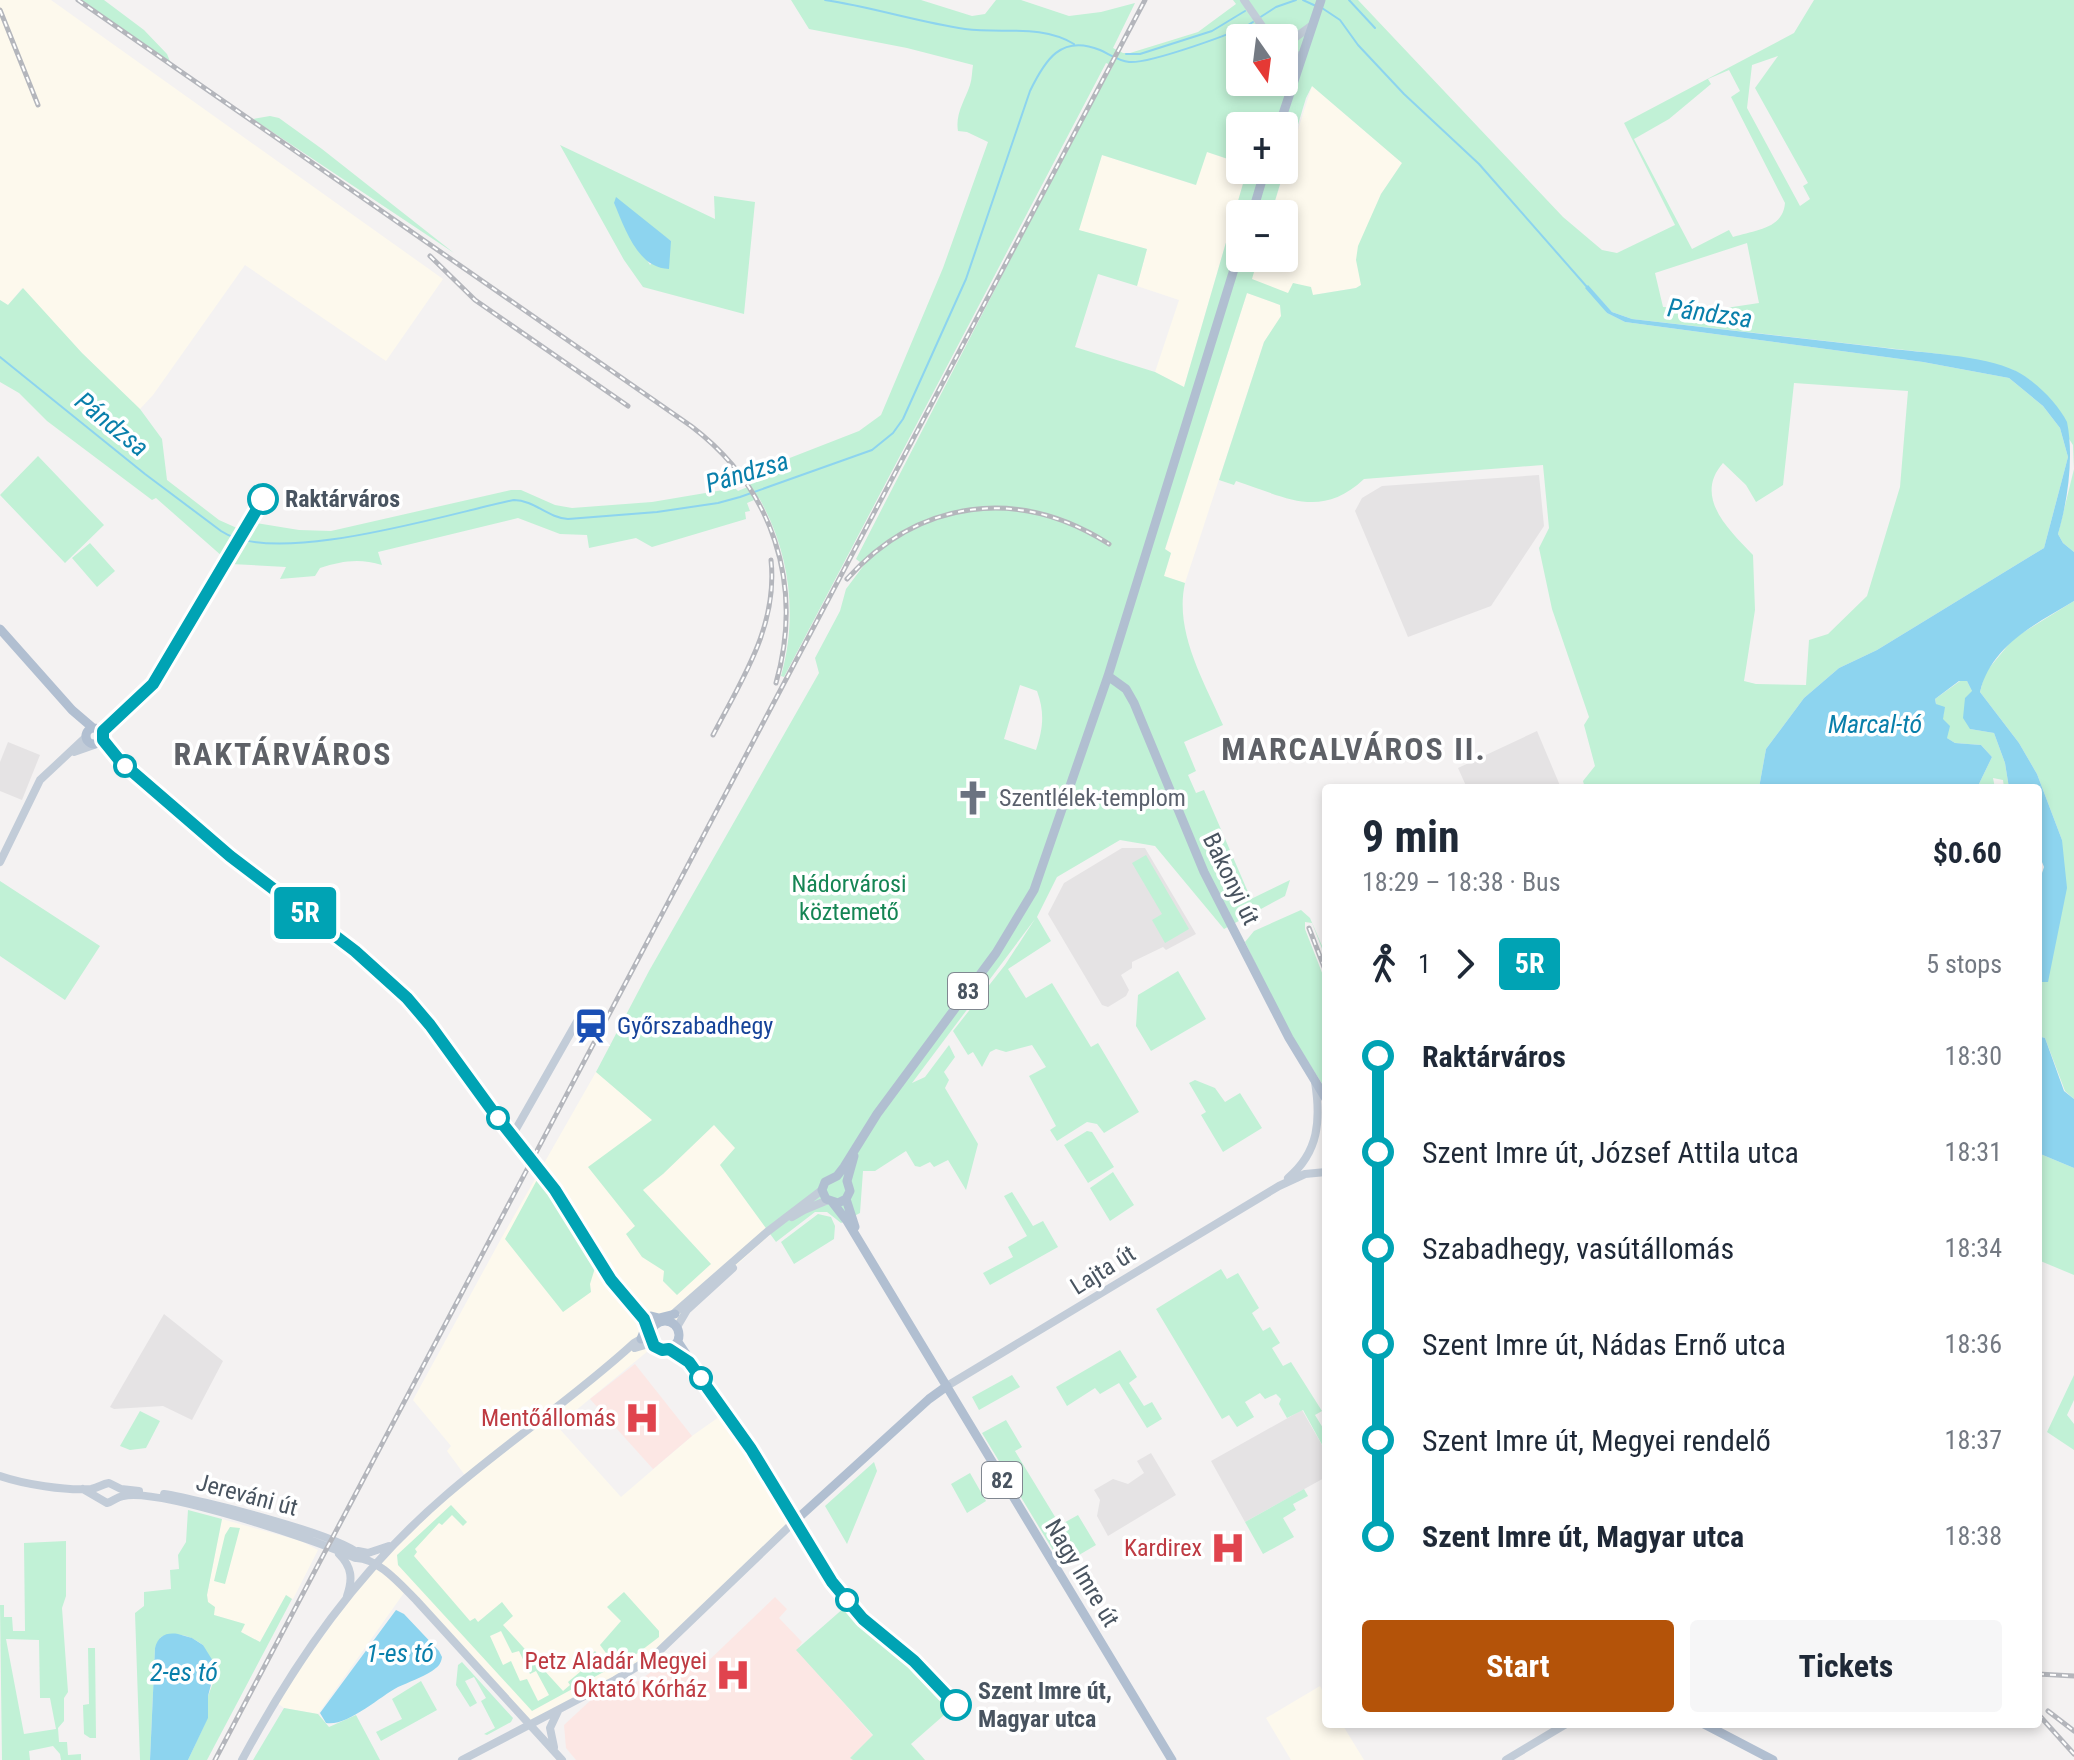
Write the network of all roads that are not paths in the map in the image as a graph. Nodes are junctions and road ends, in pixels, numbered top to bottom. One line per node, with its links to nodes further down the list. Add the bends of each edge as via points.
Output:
1 (1244, 0): 3 (street)
2 (1321, 0): 4 (main road)
3 (1264, 24)
4 (1312, 24): 5 (street); 7 (main road)
5 (1298, 35)
6 (1298, 56): 7 (street)
7 (1301, 58): 8 (main road)
8 (1284, 112)
9 (1233, 272): 11 (main road, 83)
10 (0, 629): 12 (main road)
11 (1108, 676): 17 (main road, Bakonyi út, via 1134,703 1190,843); 20 (main road, 83, via 1056,832 1019,919)
12 (88, 733): 13 (main road, via 89,743); 13 (main road, via 100,730); 14 (street)
13 (97, 743): 14 (street); 19 (main road, via 407,998)
14 (63, 759): 15 (street, via 40,780)
15 (0, 862)
16 (583, 1011): 19 (street)
17 (1314, 1081): 18 (main road, Bakonyi út); 24 (street, Lajta út, via 1316,1135 1303,1165)
18 (1322, 1093)
19 (512, 1136): 32 (main road, via 555,1190)
20 (857, 1145): 22 (main road, 83); 23 (main road, 83)
21 (1322, 1172): 24 (street, Lajta út)
22 (837, 1176): 23 (main road); 25 (main road, 83, via 827,1179)
23 (847, 1181): 26 (main road, 83)
24 (1279, 1186): 36 (street, Lajta út)
25 (822, 1190): 27 (main road, 83); 29 (street)
26 (846, 1199): 27 (main road); 28 (main road, Nagy Imre út / 83)
27 (831, 1202): 28 (main road, Nagy Imre út / 83); 31 (street, via 804,1210 771,1234 687,1310)
28 (860, 1242): 36 (main road, Nagy Imre út / 83)
29 (675, 1314): 30 (street); 32 (main road, via 659,1318)
30 (663, 1321): 31 (main road); 32 (main road)
31 (677, 1327): 33 (main road)
32 (649, 1331): 34 (main road, via 658,1348); 44 (street, via 457,1486)
33 (678, 1342): 34 (main road); 35 (main road)
34 (669, 1349): 35 (main road)
35 (689, 1362): 43 (main road)
36 (947, 1386): 43 (main road); 56 (main road, Nagy Imre út / 82)
37 (0, 1476): 39 (street, Jereváni út)
38 (0, 1482): 39 (street, Jereváni út)
39 (27, 1483): 41 (street, Jereváni út)
40 (115, 1486): 41 (street, Jereváni út, via 109,1483); 42 (street); 46 (street, Jereváni út, via 213,1505 331,1539)
41 (98, 1491): 42 (street, Jereváni út, via 107,1503)
42 (116, 1499): 45 (street, Jereváni út, via 169,1501)
43 (796, 1520): 49 (street, via 653,1657)
44 (394, 1545): 46 (street); 47 (street)
45 (331, 1547): 46 (street, Jereváni út, via 355,1558); 48 (street, via 350,1568)
46 (360, 1554): 47 (street)
47 (375, 1565): 48 (street); 50 (street, via 416,1600)
48 (345, 1600): 54 (street, via 303,1654)
49 (564, 1705): 50 (street); 53 (street, via 550,1728)
50 (530, 1724): 53 (street); 55 (street)
51 (1559, 1728): 57 (street)
52 (1712, 1728): 58 (main road)
53 (560, 1758)
54 (242, 1760)
55 (462, 1760)
56 (1172, 1760)
57 (1506, 1760)
58 (1773, 1760)

